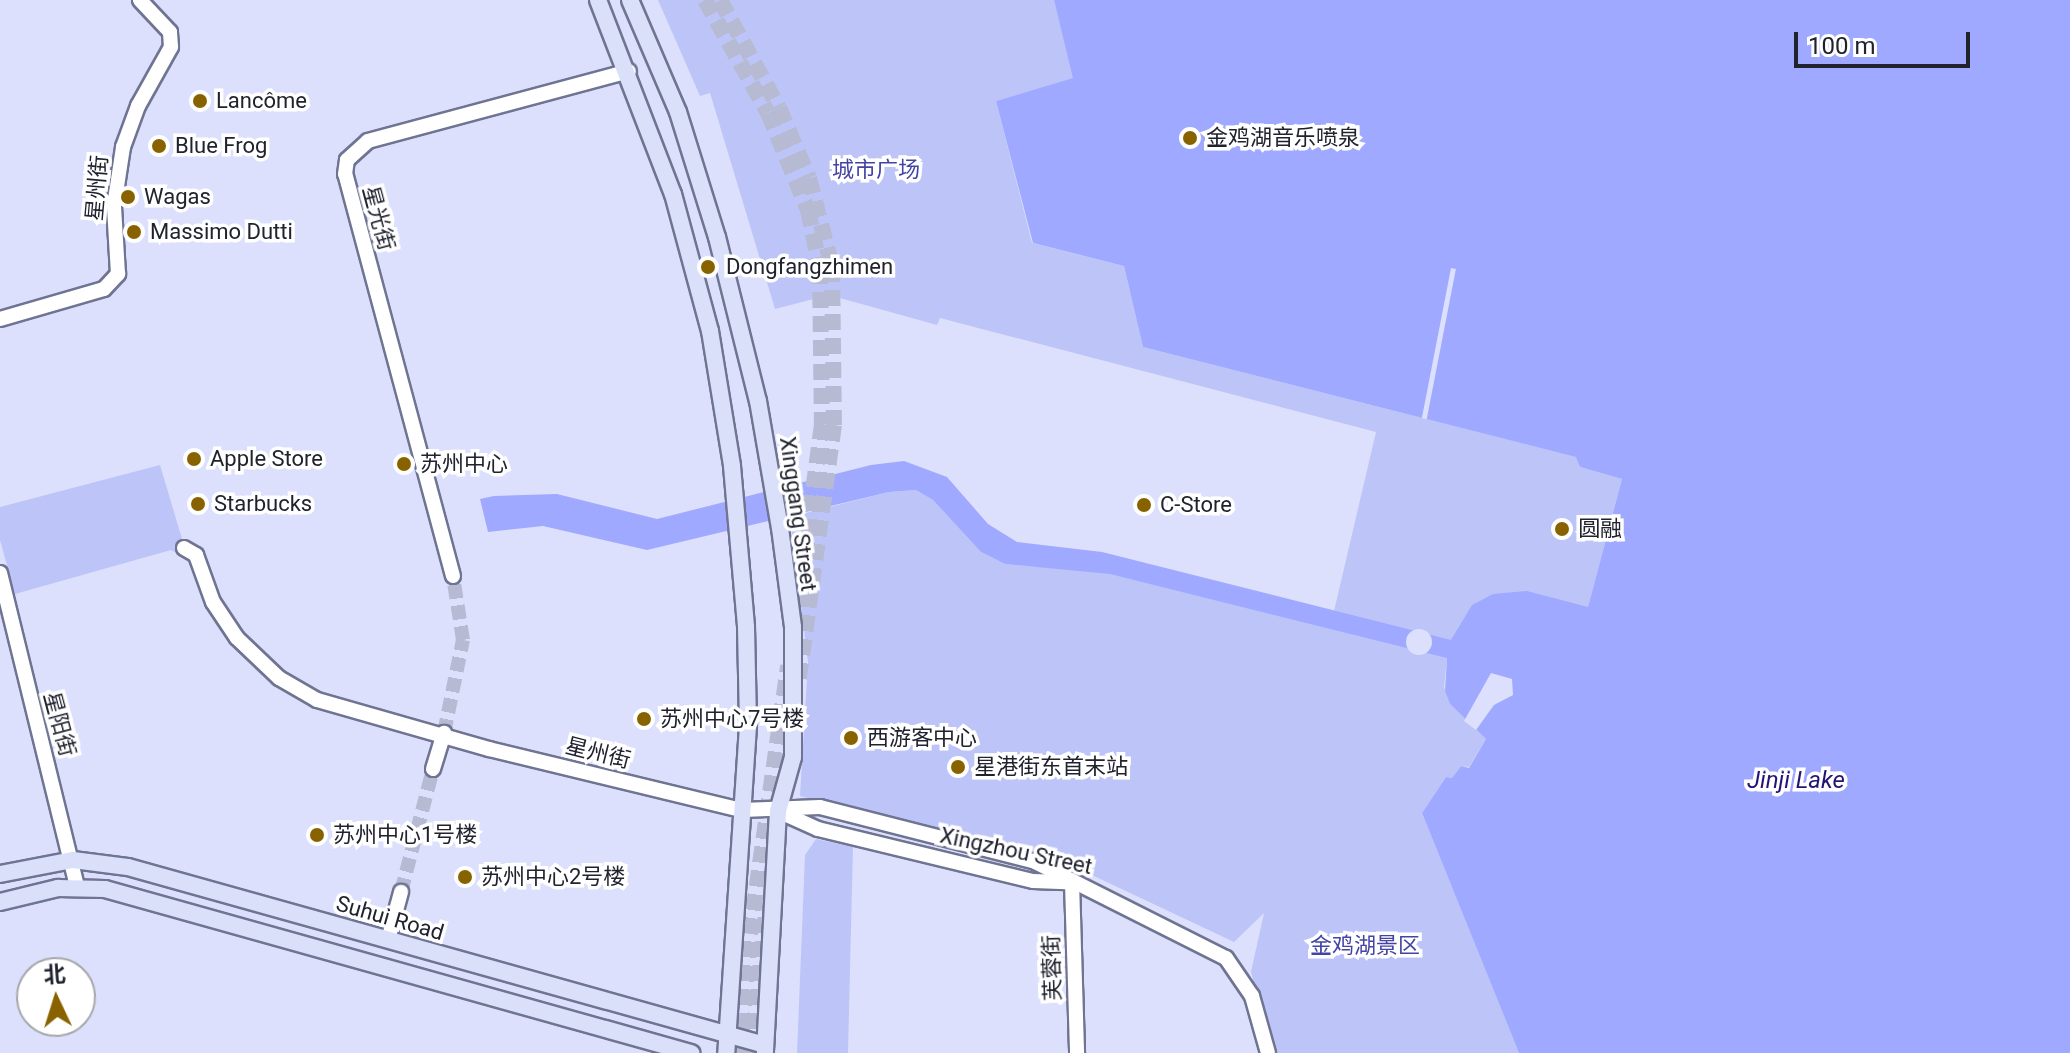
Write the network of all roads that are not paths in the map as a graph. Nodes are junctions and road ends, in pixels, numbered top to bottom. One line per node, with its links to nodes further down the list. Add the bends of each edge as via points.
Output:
1 (140, 0): 5 (street, 星州街, via 170,32 171,47 138,106 123,147 114,206 118,274 104,289)
2 (598, 0): 4 (main road)
3 (630, 0): 12 (main road, Xinggang Street, via 678,112 710,213 774,484 793,627 794,689 793,757)
4 (629, 71): 8 (street, 星光街, via 368,141 347,160 345,174); 11 (main road, via 673,194 710,331 740,539 748,726)
5 (0, 319)
6 (184, 548): 9 (street, 星州街, via 196,555 229,627 279,678 330,706)
7 (0, 573): 13 (street, 星阳街)
8 (453, 576)
9 (444, 735): 10 (street); 11 (street, 星州街)
10 (433, 769)
11 (742, 810): 12 (street, 星州街); 20 (main road)
12 (778, 811): 15 (street, Xingzhou Street, via 848,836 1033,881); 15 (street, 星州街, via 820,807 1035,862); 21 (main road, Xinggang Street)
13 (73, 860): 14 (main road, Suhui Road); 16 (street, 星阳街); 19 (main road, Suhui Road, via 128,867)
14 (0, 874)
15 (1072, 882): 24 (street, 芙蓉街); 25 (street, Xingzhou Street, via 1133,907 1226,958 1252,996)
16 (77, 887): 18 (main road); 22 (main road, via 126,894)
17 (401, 892): 19 (street)
18 (0, 902)
19 (388, 940): 20 (main road, Suhui Road)
20 (727, 1035): 21 (main road, Suhui Road); 23 (main road)
21 (765, 1049)
22 (691, 1053)
23 (726, 1053)
24 (1077, 1053)
25 (1268, 1053)

